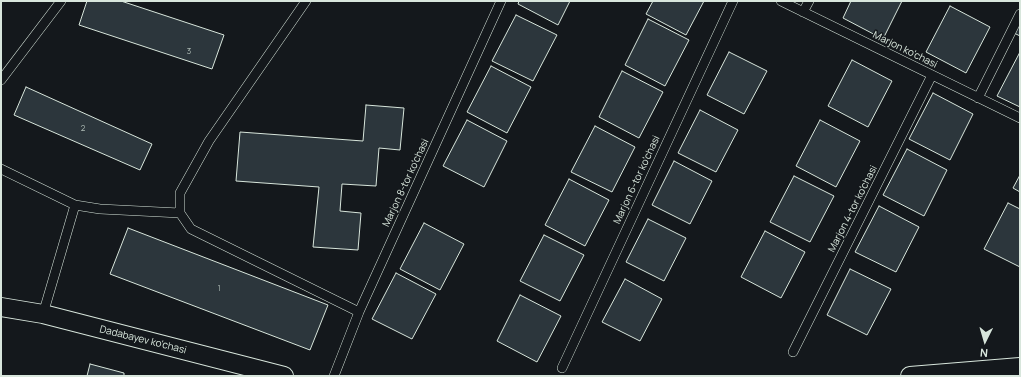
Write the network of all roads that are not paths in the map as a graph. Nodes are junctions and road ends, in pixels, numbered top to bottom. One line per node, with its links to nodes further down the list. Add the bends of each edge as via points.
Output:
1 (61, 1): 10 (lane)
2 (306, 1): 15 (lane, via 209,141 180,193)
3 (501, 1): 17 (lane, Marjon 8-tor ko'chasi)
4 (733, 1): 21 (lane, Marjon 6-tor ko'chasi)
5 (780, 1): 7 (lane, Marjon ko'chasi)
6 (809, 1): 7 (lane)
7 (803, 12): 9 (lane, Marjon ko'chasi)
8 (1020, 14): 11 (lane)
9 (932, 75): 11 (lane, Marjon ko'chasi); 19 (lane, Marjon 4-tor ko'chasi)
10 (1, 80)
11 (978, 98): 12 (lane, Marjon ko'chasi)
12 (1020, 118)
13 (1, 169): 14 (lane)
14 (75, 205): 15 (lane, via 136,212); 18 (lane)
15 (180, 213): 17 (lane, via 191,229)
16 (1, 307): 18 (street, Dadabayev ko'chasi)
17 (359, 312): 23 (lane, Marjon 8-tor ko'chasi)
18 (43, 314): 22 (street, Dadabayev ko'chasi)
19 (793, 352)
20 (1020, 367): 24 (street)
21 (562, 368)
22 (284, 376)
23 (334, 376)
24 (910, 376)

